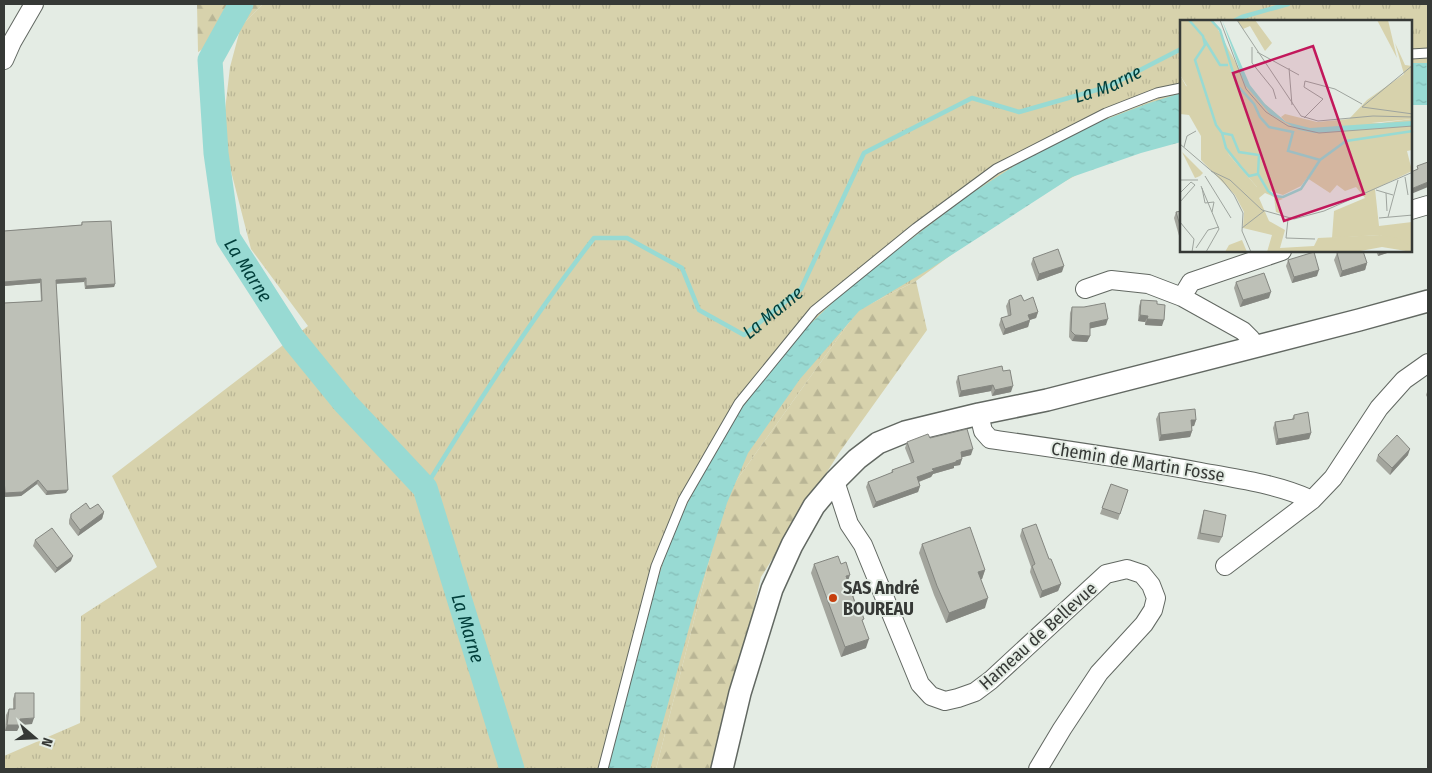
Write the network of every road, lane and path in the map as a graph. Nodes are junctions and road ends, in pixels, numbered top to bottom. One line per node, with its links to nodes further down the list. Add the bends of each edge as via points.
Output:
1 (34, 4): 2 (street)
2 (8, 40): 5 (street)
3 (1428, 53): 4 (lane)
4 (1412, 54)
5 (4, 60)
6 (1180, 88): 19 (lane, via 1157,93 1106,113 996,169 916,228 814,312 739,403 683,500 656,566)
7 (1428, 205): 8 (street)
8 (1412, 210)
9 (1279, 252): 11 (street, via 1191,282)
10 (1085, 289): 11 (street, via 1111,280 1148,284)
11 (1182, 297): 13 (street, via 1243,331 1251,339)
12 (1428, 301): 13 (street)
13 (1253, 347): 15 (street, via 1047,400)
14 (1428, 363): 17 (street, via 1404,380 1379,408 1333,478)
15 (979, 414): 16 (street, via 905,432 878,443 856,459); 17 (street, Chemin de Martin Fosse, via 983,431 990,439 1247,480 1295,492)
16 (835, 481): 20 (street, via 814,506 772,589 740,693); 21 (street, Hameau de Bellevue, via 849,524 863,545 920,684 931,696 945,701 975,692 1106,574 1126,569 1142,574 1151,585 1156,598 1154,610 1099,673)
17 (1312, 500): 18 (street)
18 (1226, 566)
19 (603, 769)
20 (722, 769)
21 (1038, 769)

